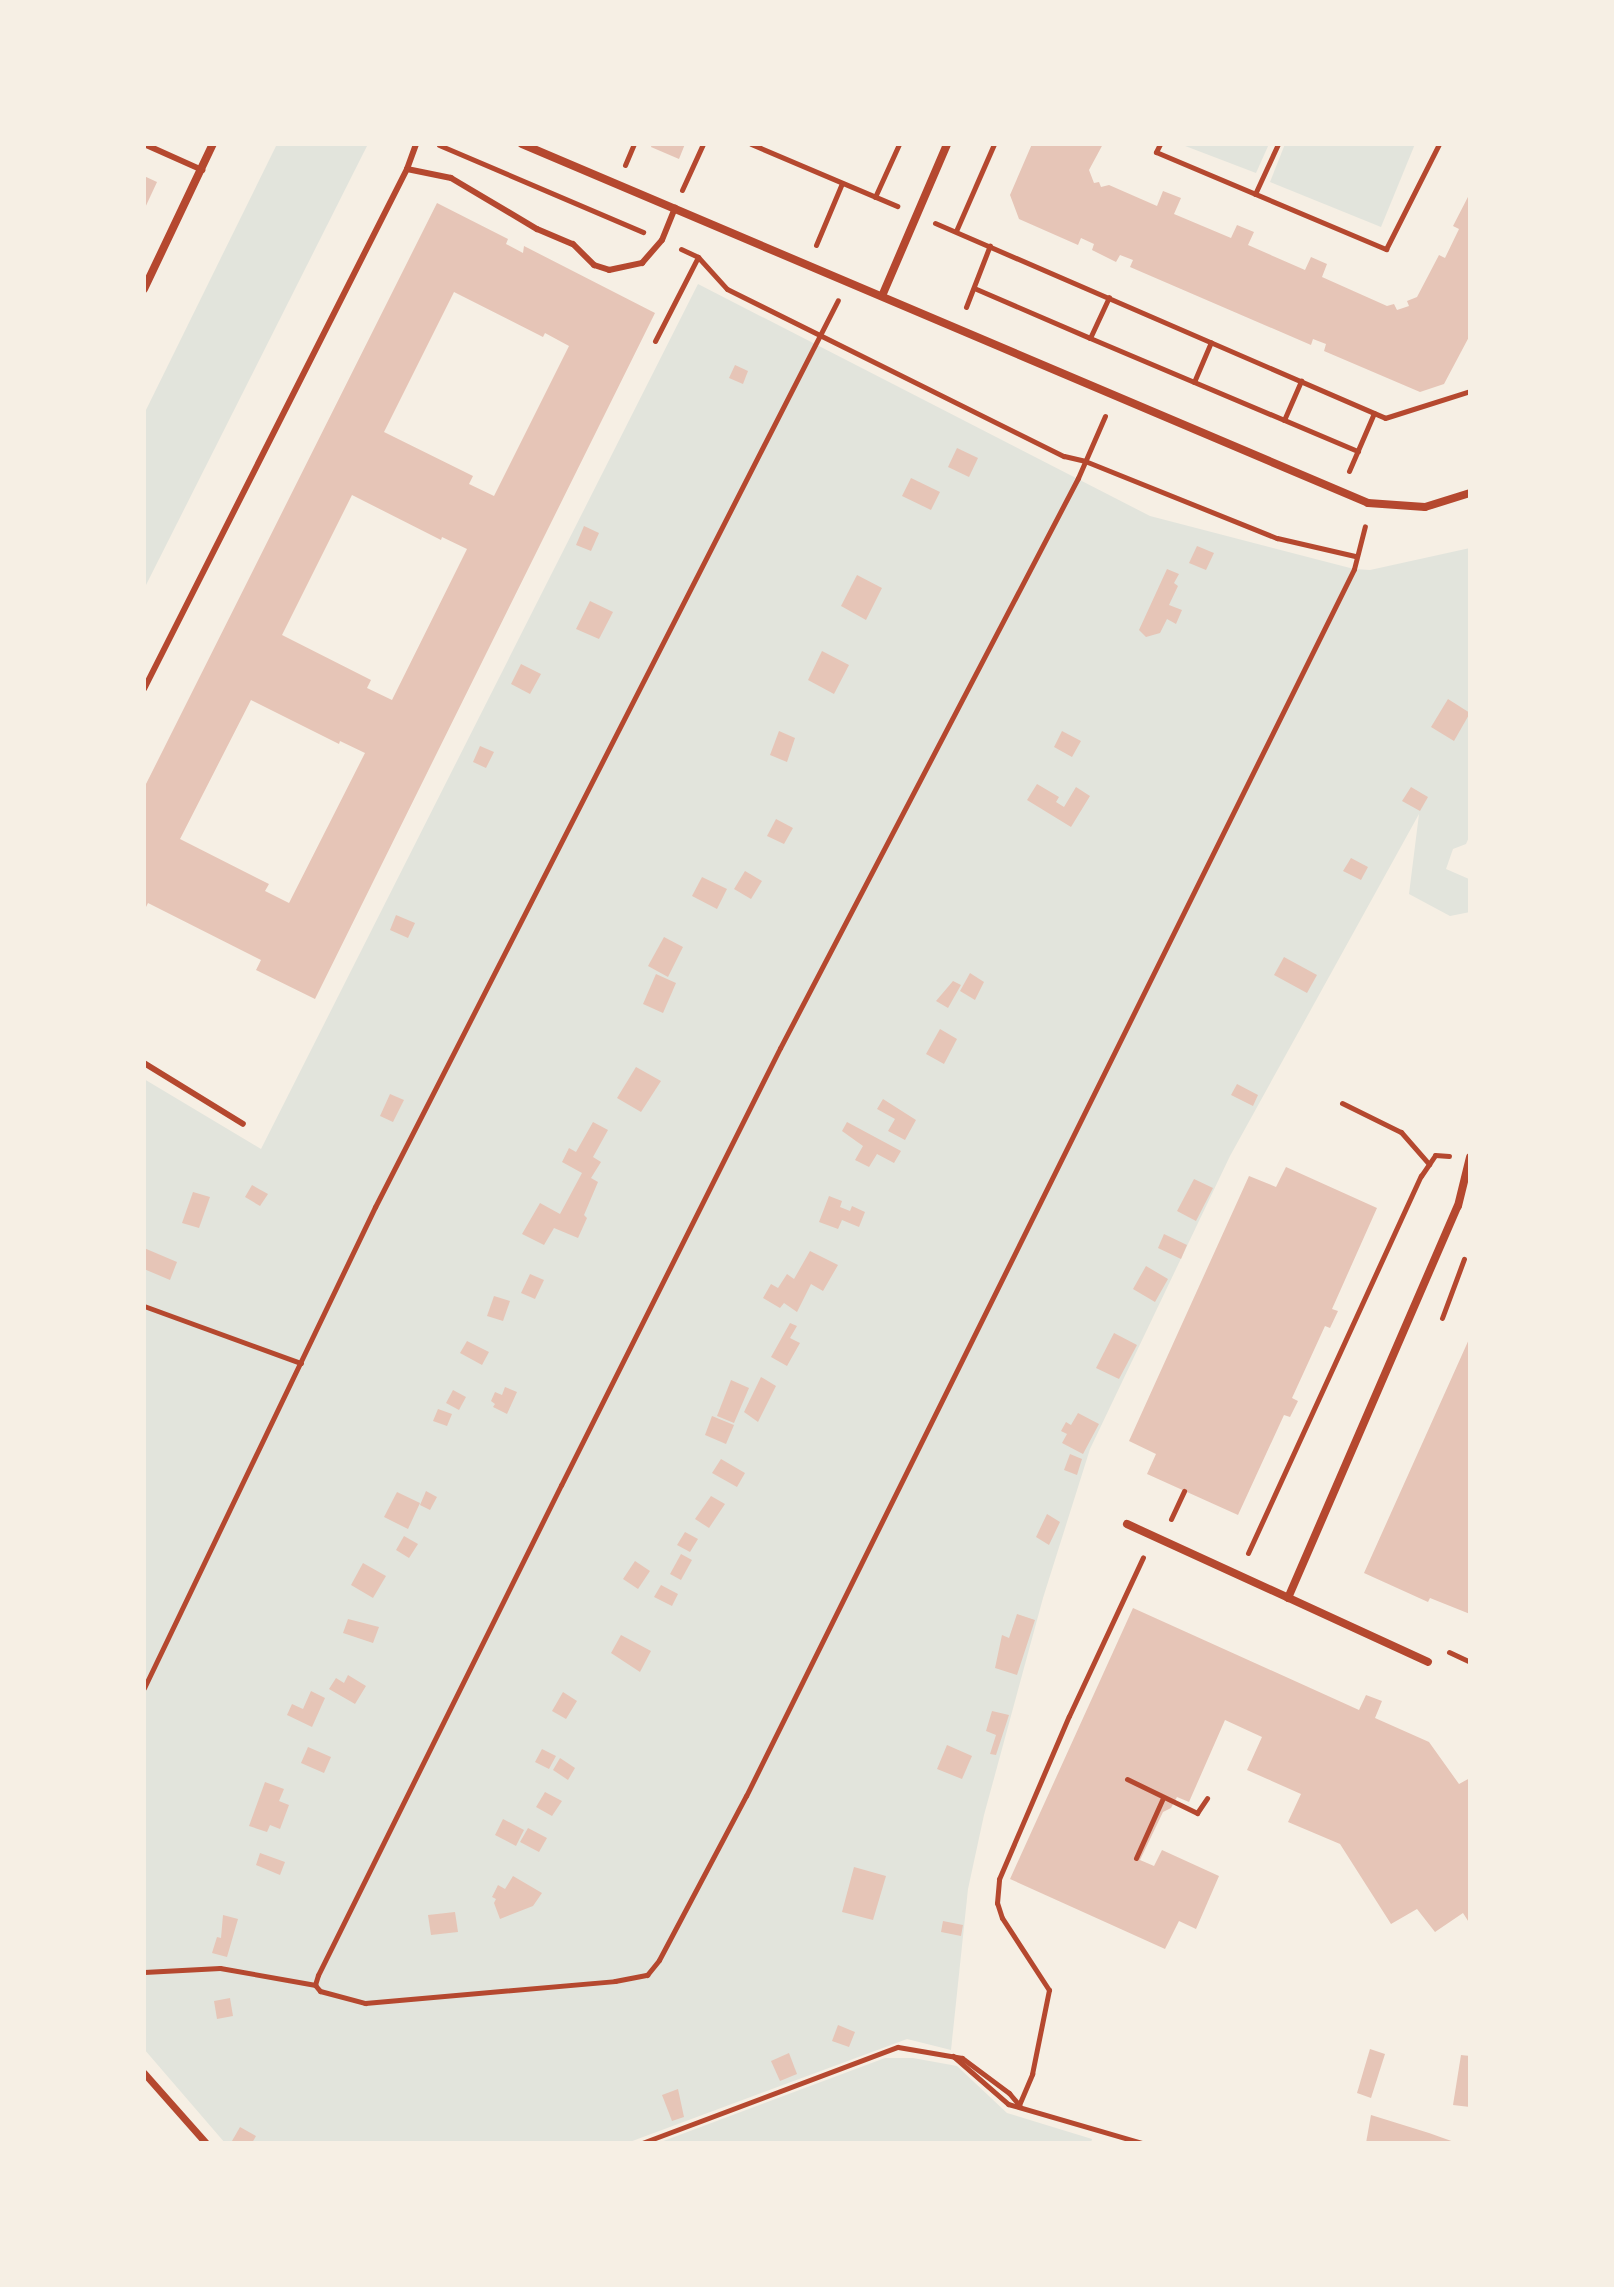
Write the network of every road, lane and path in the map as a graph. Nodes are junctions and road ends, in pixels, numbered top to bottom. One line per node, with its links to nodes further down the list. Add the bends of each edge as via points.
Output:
1 (144, 144): 15 (lane)
2 (213, 144): 15 (street)
3 (416, 144): 14 (lane)
4 (437, 144): 22 (path)
5 (522, 144): 19 (street)
6 (703, 144): 19 (path)
7 (751, 144): 16 (path)
8 (899, 144): 18 (path)
9 (947, 144): 20 (street)
10 (994, 144): 21 (path)
11 (1160, 144): 17 (path, via 1156,152)
12 (1278, 144): 17 (path)
13 (1436, 145): 17 (path, via 1386,249)
14 (407, 169): 22 (lane, via 451,178 573,244 594,265 609,270 642,263); 48 (lane)
15 (202, 170): 28 (street)
16 (842, 183): 18 (path); 25 (path)
17 (1255, 194)
18 (875, 197): 20 (path)
19 (675, 208): 22 (lane); 25 (street)
20 (915, 214): 21 (path); 29 (street)
21 (956, 231): 23 (path)
22 (662, 240): 24 (path)
23 (990, 245): 27 (path); 30 (path)
24 (698, 257): 32 (path, via 727,289); 34 (path)
25 (809, 264): 26 (street)
26 (847, 281): 29 (street); 32 (path)
27 (974, 288): 31 (path); 33 (path)
28 (144, 289)
29 (882, 296): 31 (street)
30 (1109, 297): 33 (path); 35 (path)
31 (958, 329): 39 (street)
32 (821, 337): 43 (path, via 1064,456); 57 (path, via 550,862)
33 (1090, 338): 37 (path)
34 (655, 341)
35 (1211, 342): 36 (path); 37 (path)
36 (1301, 381): 40 (path); 41 (path)
37 (1194, 382): 41 (path)
38 (1470, 391): 40 (path, via 1385,418)
39 (1114, 397): 43 (path); 44 (street)
40 (1374, 413): 42 (path)
41 (1284, 420): 42 (path)
42 (1358, 451): 44 (path)
43 (1085, 461): 47 (path, via 1277,538); 71 (path, via 780,1048)
44 (1341, 491): 46 (street)
45 (1470, 493): 46 (street, via 1425,507)
46 (1368, 503): 47 (path)
47 (1355, 556): 71 (path, via 1354,569 980,1327 659,1960 647,1975 615,1981 365,2003 332,1997)
48 (144, 689)
49 (144, 1063): 51 (lane)
50 (1342, 1103): 53 (path, via 1401,1132)
51 (243, 1124)
52 (1470, 1158): 53 (path, via 1435,1155); 63 (street, via 1458,1206)
53 (1429, 1164): 62 (path)
54 (1469, 1245): 56 (path)
55 (144, 1306): 57 (path)
56 (1442, 1318)
57 (301, 1363): 65 (path)
58 (1184, 1491): 59 (path)
59 (1174, 1511)
60 (1127, 1524): 61 (street)
61 (1155, 1536): 62 (street); 73 (path, via 999,1879 1002,1918 1049,1990 1035,2074)
62 (1238, 1575): 63 (street)
63 (1288, 1598): 64 (street)
64 (1428, 1662)
65 (144, 1688)
66 (1127, 1779): 67 (path)
67 (1163, 1798): 68 (path, via 1197,1813); 69 (path)
68 (1207, 1798)
69 (1136, 1858)
70 (144, 1972): 71 (path, via 220,1968)
71 (315, 1985)
72 (144, 2073): 75 (street)
73 (1019, 2105): 74 (path); 76 (path, via 1008,2104 952,2055 898,2047)
74 (1110, 2133): 77 (path); 78 (path)
75 (206, 2143)
76 (642, 2143)
77 (1107, 2143)
78 (1142, 2143)

